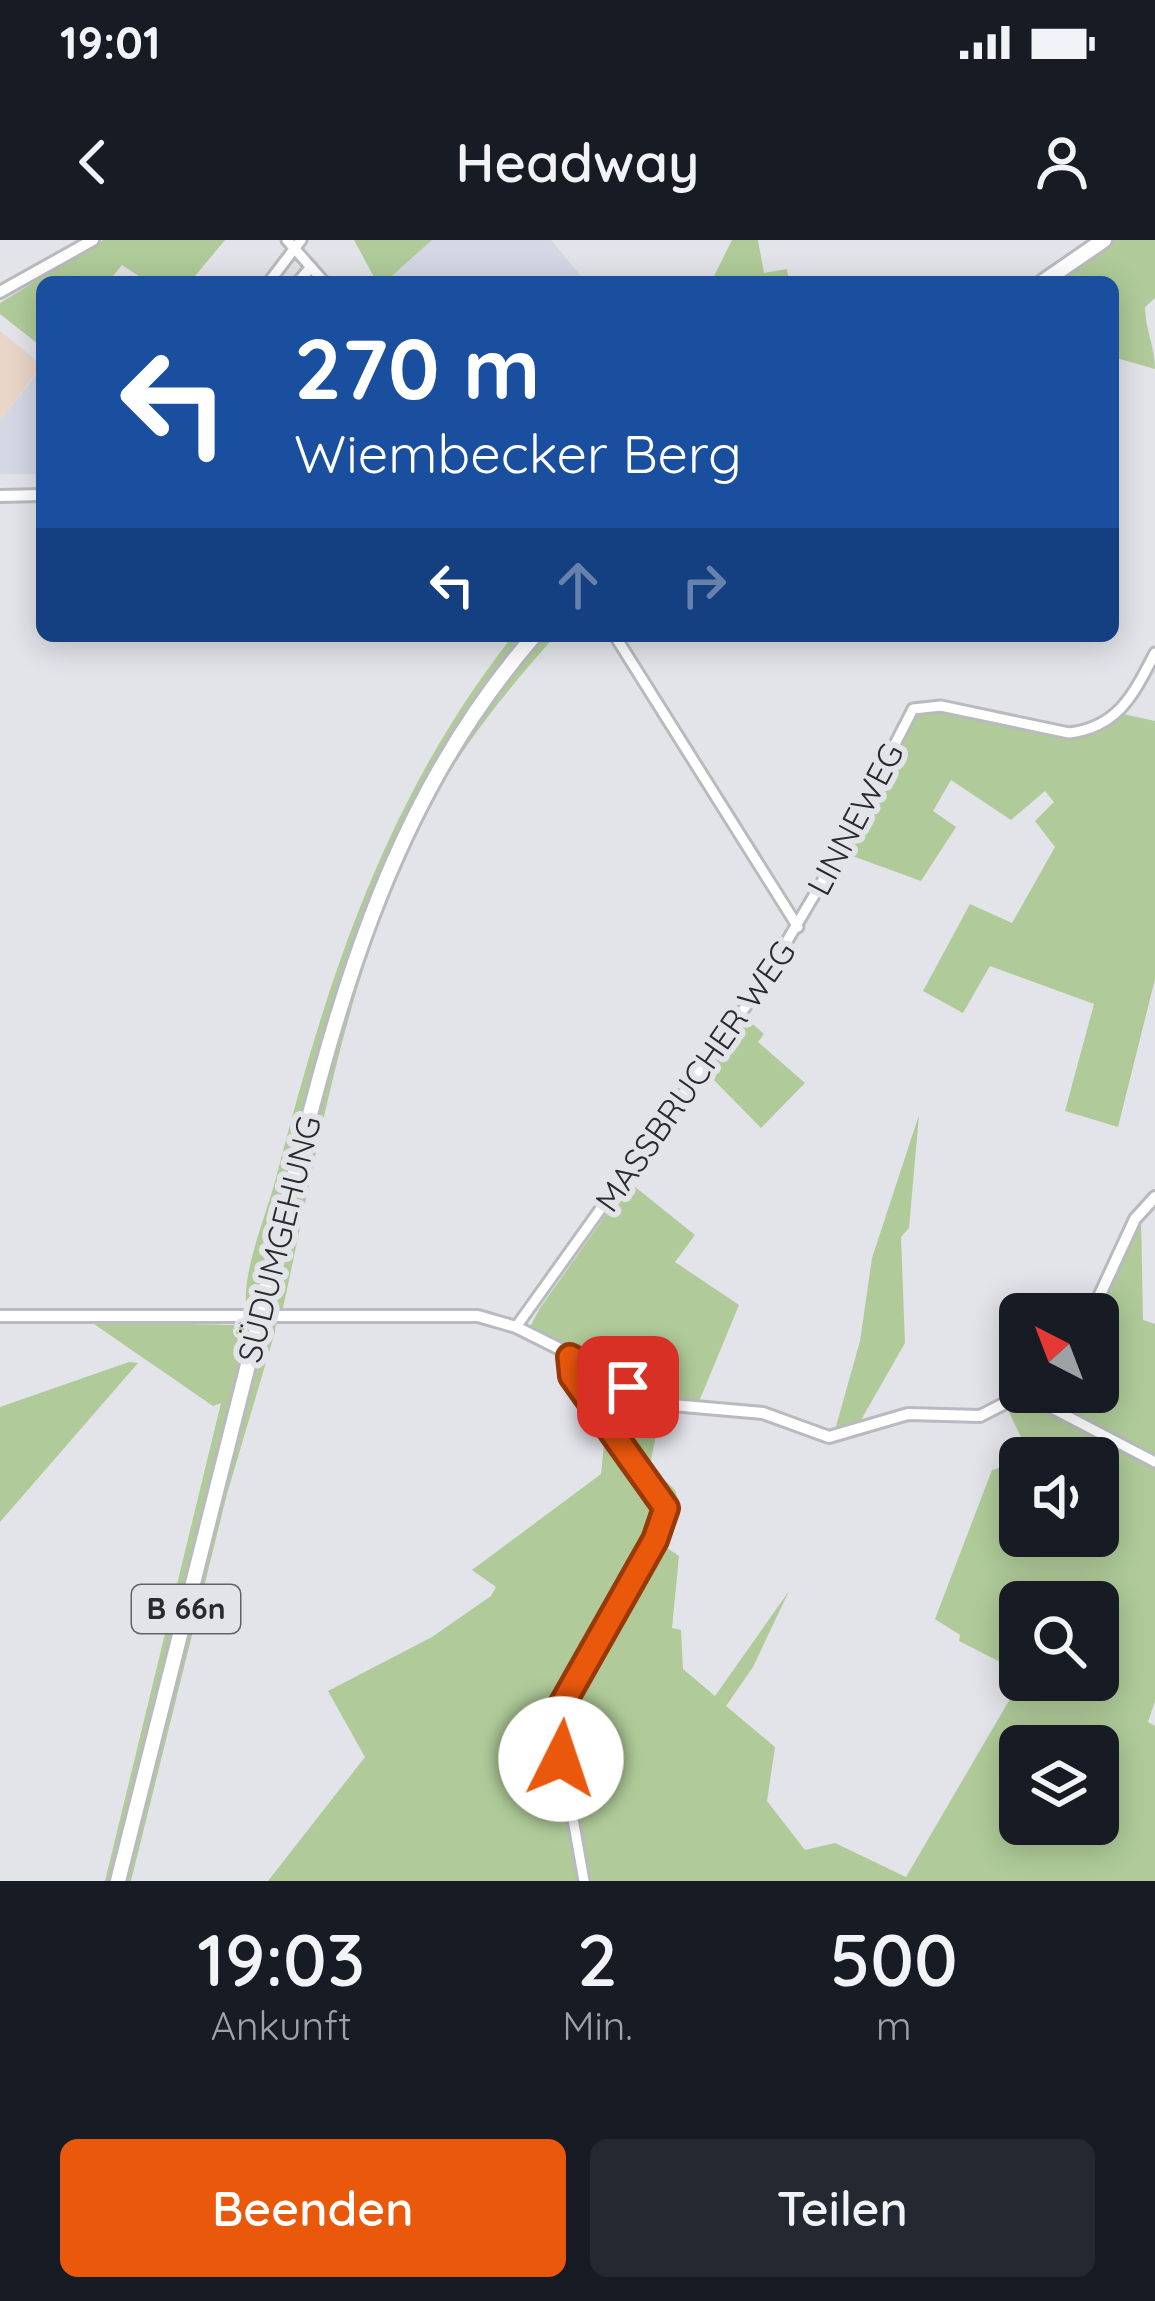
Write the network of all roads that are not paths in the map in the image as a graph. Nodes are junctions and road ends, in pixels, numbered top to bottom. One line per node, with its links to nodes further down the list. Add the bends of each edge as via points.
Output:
1 (93, 240): 9 (street)
2 (294, 243): 4 (street); 5 (street)
3 (1098, 245): 8 (main road)
4 (311, 267): 6 (street); 7 (street)
5 (273, 276)
6 (303, 276)
7 (319, 276)
8 (1052, 276)
9 (0, 292)
10 (36, 495): 11 (street)
11 (0, 496)
12 (531, 642): 24 (main road, SÜDUMGEHUNG / B 66n, bridge, via 446,758 376,896 333,1026)
13 (619, 642): 15 (street, MASSBRUCHER WEG)
14 (1155, 652): 15 (street, LINNEWEG, via 1124,707 1090,730 1069,733 940,706 914,709)
15 (798, 927): 19 (street, MASSBRUCHER WEG)
16 (1155, 1197): 17 (street)
17 (1101, 1293)
18 (0, 1316): 19 (street, via 453,1314)
19 (516, 1327): 20 (street)
20 (570, 1357): 21 (street, via 672,1405 763,1413 829,1437 908,1414 980,1416); 25 (street, via 572,1376 666,1508 555,1717)
21 (999, 1406)
22 (1063, 1413): 23 (street)
23 (1155, 1462)
24 (118, 1881)
25 (584, 1881)

